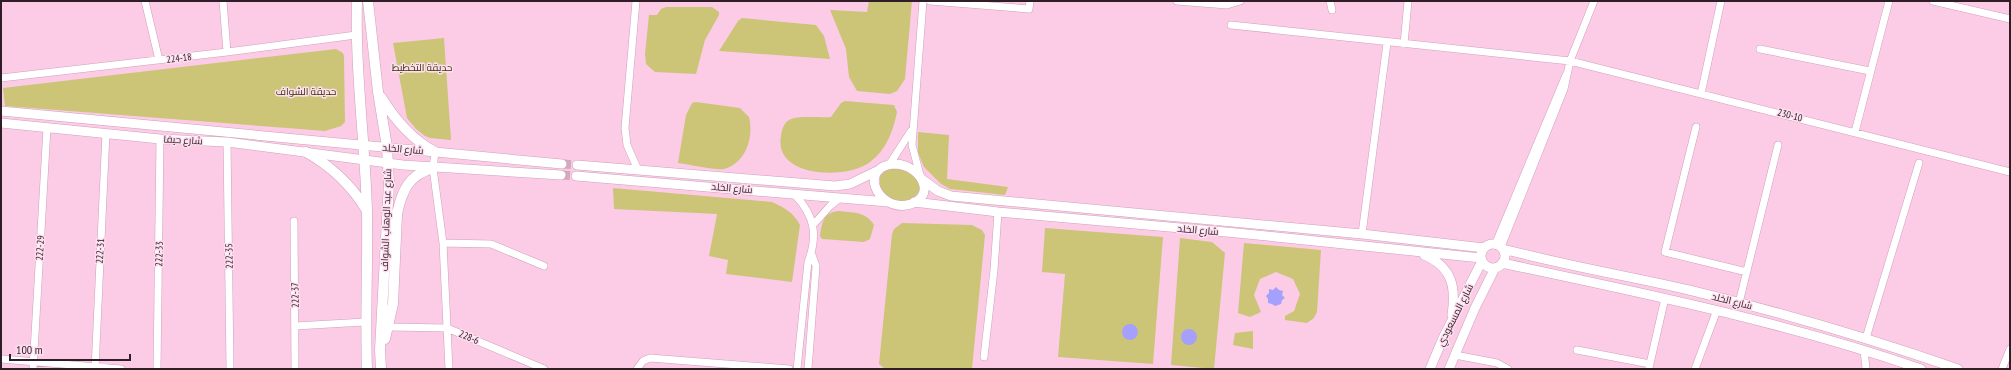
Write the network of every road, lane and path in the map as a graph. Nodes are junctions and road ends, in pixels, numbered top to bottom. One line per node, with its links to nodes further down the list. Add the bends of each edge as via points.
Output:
1 (145, 1): 25 (street)
2 (224, 1): 24 (street)
3 (356, 1): 20 (main road, شارع عبد الوهاب الشواف)
4 (368, 1): 29 (main road, شارع عبد الوهاب الشواف)
5 (636, 1): 52 (street, via 625,128 627,145)
6 (923, 1): 33 (street)
7 (930, 1): 8 (street, via 1029,9)
8 (1030, 1)
9 (1177, 1): 10 (street, via 1227,5)
10 (1240, 1)
11 (1330, 1): 17 (street)
12 (1408, 1): 22 (street)
13 (1594, 1): 26 (street)
14 (1721, 1): 30 (street)
15 (1889, 1): 27 (street)
16 (1933, 1): 18 (street)
17 (1332, 10)
18 (2010, 19)
19 (1231, 25): 21 (street, 230-10)
20 (356, 35): 24 (street, 224-18); 40 (main road, شارع عبد الوهاب الشواف)
21 (1387, 43): 22 (street, 230-10); 68 (street)
22 (1404, 44): 26 (street, 230-10)
23 (1760, 49): 27 (street)
24 (227, 52): 25 (street, 224-18)
25 (158, 60): 28 (street, 224-18)
26 (1570, 61): 30 (street, 230-10); 70 (street, via 1564,89)
27 (1870, 71): 36 (street)
28 (1, 78)
29 (378, 92): 42 (main road, شارع عبد الوهاب الشواف); 44 (main road, via 408,132 419,143)
30 (1701, 94): 36 (street, 230-10)
31 (1, 111): 40 (main road, شارع حيفا)
32 (1, 123): 35 (main road, شارع حيفا)
33 (914, 124): 48 (street); 57 (street, via 912,145)
34 (1696, 127): 77 (street, via 1665,252)
35 (47, 128): 37 (main road, شارع حيفا); 95 (street, 222-29)
36 (1855, 132): 54 (street, 230-10)
37 (106, 133): 38 (main road, شارع حيفا); 98 (street, 222-31)
38 (160, 139): 39 (main road, شارع حيفا); 100 (street, 222-33)
39 (227, 142): 43 (main road, شارع حيفا); 101 (street, 222-35)
40 (363, 145): 42 (main road, شارع الخلد); 45 (main road, شارع عبد الوهاب الشواف)
41 (1778, 145): 77 (street)
42 (387, 147): 44 (main road, شارع الخلد); 46 (main road, شارع عبد الوهاب الشواف)
43 (306, 152): 45 (main road, شارع حيفا); 64 (main road, via 339,175)
44 (434, 152): 47 (main road, شارع الخلد); 51 (street)
45 (364, 160): 46 (main road, شارع الخلد); 64 (main road, شارع عبد الوهاب الشواف)
46 (388, 164): 51 (main road, شارع الخلد); 88 (main road, شارع عبد الوهاب الشواف)
47 (562, 164)
48 (889, 164): 53 (main road); 57 (main road, via 908,166)
49 (1919, 164): 86 (street)
50 (577, 165): 52 (main road, شارع الخلد)
51 (433, 168): 55 (main road, شارع الخلد); 69 (street); 84 (main road, via 421,171 404,189 400,200 397,214 393,304)
52 (638, 170): 58 (main road, شارع الخلد)
53 (879, 170): 58 (main road, شارع الخلد, via 850,184 835,186); 62 (main road, via 874,178 874,186 878,194)
54 (2010, 172)
55 (561, 175)
56 (576, 176): 59 (main road, شارع الخلد)
57 (921, 177): 63 (main road, via 924,191); 68 (main road, شارع الخلد, via 938,191 951,196)
58 (739, 178): 59 (main road)
59 (738, 188): 60 (main road, شارع الخلد)
60 (795, 195): 61 (main road, شارع الخلد); 67 (street, via 810,215)
61 (840, 198): 62 (main road, شارع الخلد); 67 (street)
62 (888, 202): 63 (main road, via 903,205)
63 (914, 202): 65 (main road, شارع الخلد)
64 (367, 211): 81 (main road, شارع عبد الوهاب الشواف)
65 (998, 212): 72 (main road, شارع الخلد); 92 (street)
66 (294, 221): 83 (street, 222-37)
67 (813, 225): 73 (street)
68 (1362, 234): 71 (main road, شارع الخلد)
69 (442, 243): 75 (street, via 491,244); 85 (street)
70 (1500, 247): 71 (main road, via 1490,245); 76 (main road, via 1505,256); 79 (main road, شارع الخلد)
71 (1484, 248): 74 (main road)
72 (1418, 252): 74 (main road, شارع الخلد); 82 (main road, via 1441,265 1451,280 1454,303)
73 (812, 255): 109 (street, via 808,262); 110 (street, via 816,266)
74 (1482, 259): 76 (main road, via 1488,267); 82 (main road, شارع المسعودي)
75 (544, 266)
76 (1499, 266): 78 (main road, شارع الخلد); 91 (main road, شارع المسعودي)
77 (1747, 272): 79 (street)
78 (1665, 298): 80 (main road, شارع الخلد); 97 (street)
79 (1739, 303): 86 (main road, شارع الخلد)
80 (1717, 310): 90 (main road, شارع الخلد); 115 (street)
81 (365, 322): 83 (street); 103 (main road, شارع عبد الوهاب الشواف)
82 (1451, 323): 111 (main road, شارع المسعودي)
83 (296, 326): 102 (street, 222-37)
84 (389, 327): 85 (street, 228-6); 88 (main road)
85 (447, 328): 105 (street); 106 (street, 228-6)
86 (1866, 338): 118 (main road, شارع الخلد)
87 (2010, 349): 119 (street)
88 (380, 350): 104 (main road, شارع عبد الوهاب الشواف)
89 (1577, 350): 94 (street)
90 (1864, 350): 116 (street); 117 (main road, شارع الخلد)
91 (1455, 355): 112 (main road, شارع المسعودي); 113 (street, via 1497,363)
92 (984, 357)
93 (1, 359): 95 (street)
94 (1635, 361): 97 (street); 114 (street)
95 (33, 365): 98 (street)
96 (717, 366): 107 (street, via 650,358 643,361); 108 (street)
97 (1650, 367)
98 (95, 368): 99 (street)
99 (121, 369)
100 (157, 369)
101 (230, 369)
102 (295, 369)
103 (367, 369)
104 (381, 369)
105 (449, 369)
106 (544, 369)
107 (637, 369)
108 (789, 369)
109 (797, 369)
110 (808, 369)
111 (1430, 369)
112 (1449, 369)
113 (1508, 369)
114 (1633, 369)
115 (1695, 369)
116 (1866, 369)
117 (1921, 369)
118 (1958, 369)
119 (2002, 369)

